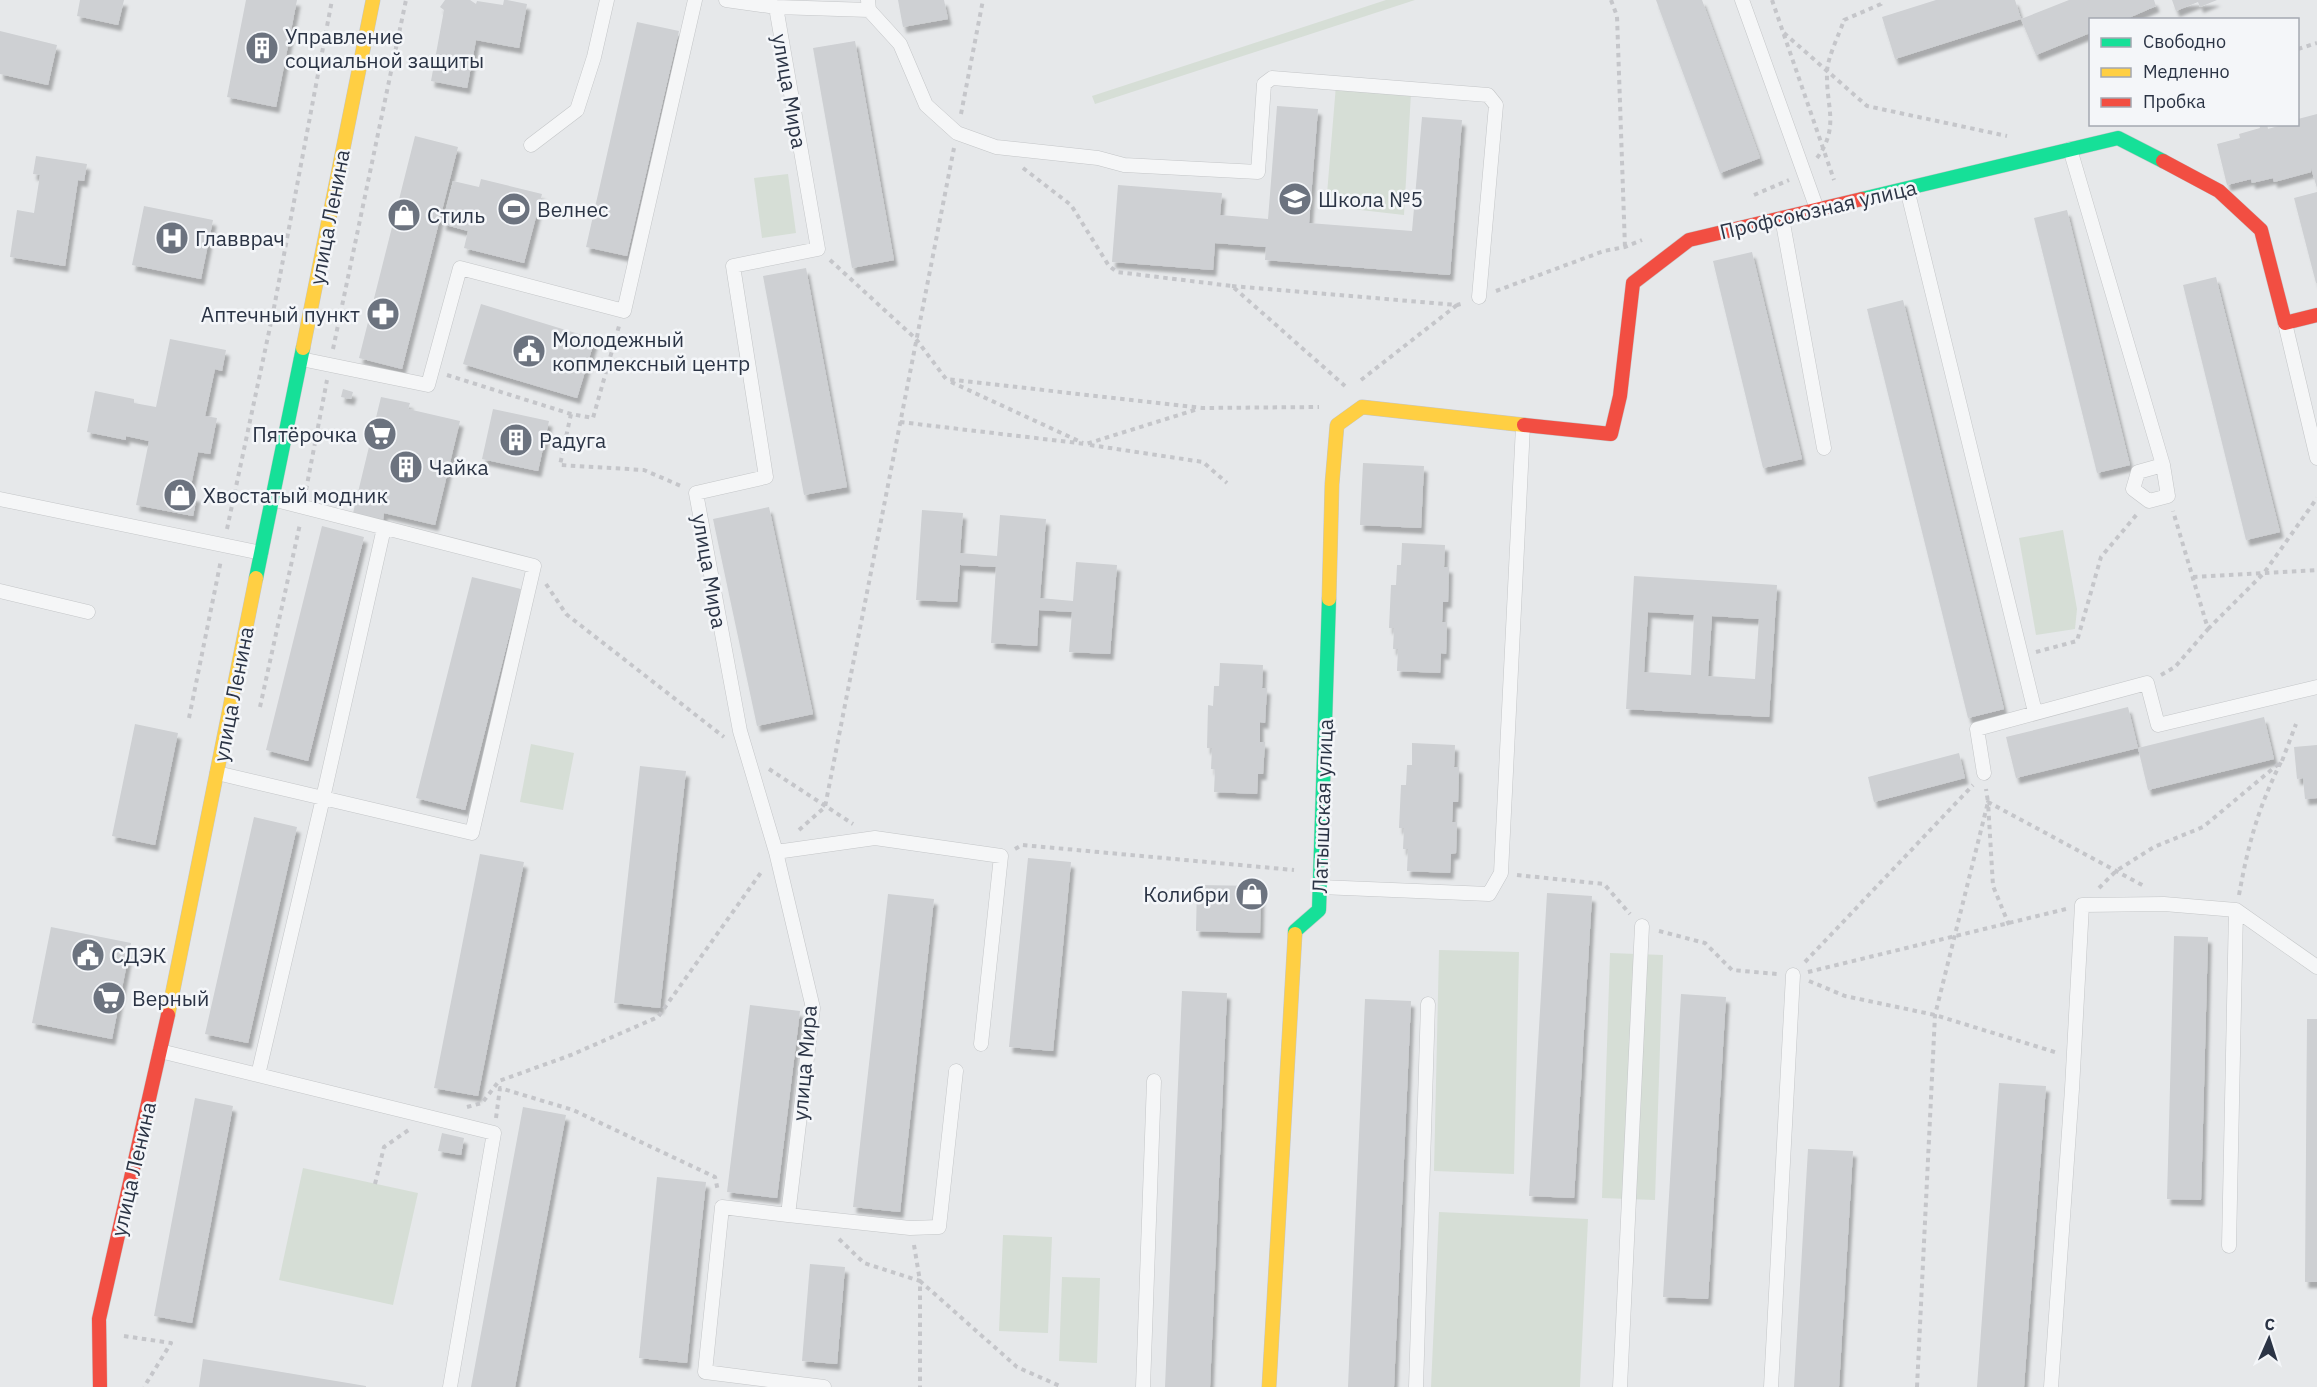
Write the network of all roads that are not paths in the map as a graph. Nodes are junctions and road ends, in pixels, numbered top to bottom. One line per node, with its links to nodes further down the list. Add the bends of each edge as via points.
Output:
1 (373, 0): 16 (street, улица Ленина)
2 (607, 0): 8 (lane, via 577,110)
3 (695, 0): 16 (lane, via 624,311 460,268 428,385)
4 (726, 0): 7 (lane)
5 (1742, 0): 11 (lane)
6 (868, 5): 7 (lane, улица Мира); 13 (lane, via 900,45 926,105 957,133 996,147 1124,165 1258,172 1264,84 1272,78 1488,95 1496,105)
7 (776, 6): 33 (lane, улица Мира, via 818,249 733,266 766,477 696,492 740,731)
8 (531, 144)
9 (2070, 149): 10 (street, Профсоюзная улица); 15 (street, Профсоюзная улица, via 2118,138 2219,191 2261,230); 21 (lane)
10 (1907, 189): 11 (street, Профсоюзная улица); 29 (lane)
11 (1817, 209): 12 (street, Профсоюзная улица)
12 (1782, 218): 18 (street, Профсоюзная улица, via 1689,240 1633,283 1620,396 1611,434); 19 (lane)
13 (1479, 297)
14 (2317, 315): 15 (street)
15 (2285, 323): 20 (lane)
16 (300, 359): 23 (street, улица Ленина)
17 (1362, 407): 18 (street, Профсоюзная улица); 34 (street, Латышская улица, via 1337,425 1331,496)
18 (1523, 426): 34 (lane, via 1501,873 1489,894)
19 (1824, 448)
20 (2317, 458)
21 (2163, 465): 21 (lane, via 2138,472 2133,489 2149,501 2168,496)
22 (0, 499): 25 (lane)
23 (272, 499): 24 (lane); 25 (street, улица Ленина)
24 (384, 528): 32 (lane); 32 (lane, via 534,566 472,833)
25 (261, 553): 30 (street, улица Ленина)
26 (0, 591): 27 (lane)
27 (88, 612)
28 (2317, 687): 29 (lane, via 2158,725 2147,683)
29 (2035, 712): 31 (lane, via 1977,729)
30 (217, 773): 32 (lane); 41 (street, улица Ленина)
31 (1984, 773)
32 (323, 798): 43 (lane)
33 (776, 852): 40 (lane, via 875,838 1001,856); 45 (lane, улица Мира, via 813,1008)
34 (1320, 887): 51 (street, Латышская улица, via 1319,910 1295,931)
35 (2236, 910): 37 (lane); 46 (lane); 55 (lane, via 2164,904 2082,905)
36 (1642, 926): 53 (lane)
37 (2317, 967)
38 (1793, 975): 54 (lane)
39 (1428, 1004): 52 (lane)
40 (981, 1044)
41 (160, 1051): 43 (lane); 47 (street, улица Ленина, via 99,1319)
42 (956, 1071): 45 (lane, via 939,1227 910,1228)
43 (258, 1076): 48 (lane, via 494,1133)
44 (1154, 1081): 50 (lane)
45 (788, 1215): 49 (lane, via 722,1207 705,1372)
46 (2229, 1246)
47 (100, 1387)
48 (450, 1387)
49 (824, 1387)
50 (1143, 1387)
51 (1269, 1387)
52 (1416, 1387)
53 (1620, 1387)
54 (1771, 1387)
55 (2050, 1387)

